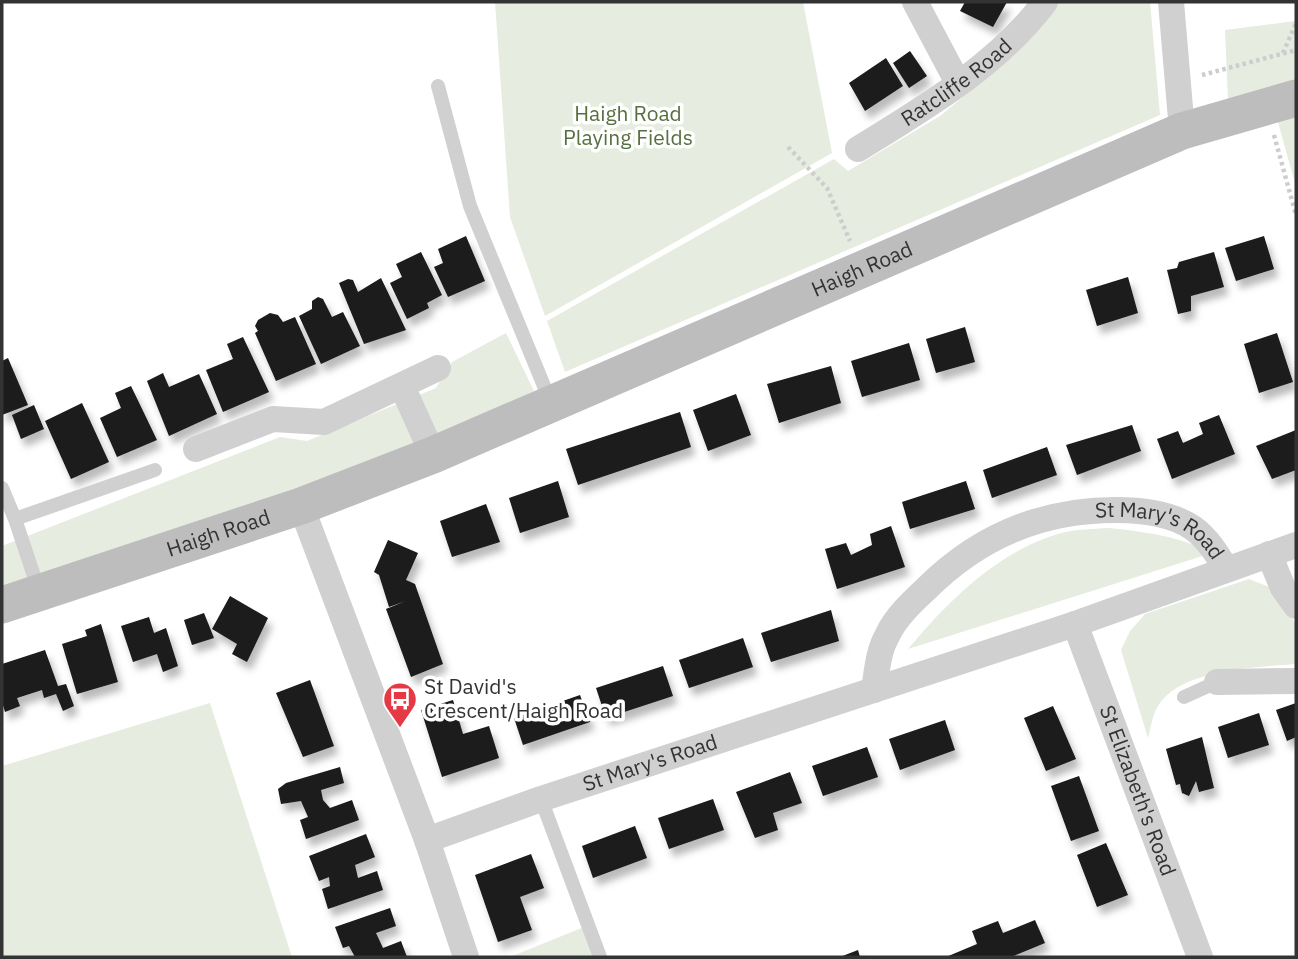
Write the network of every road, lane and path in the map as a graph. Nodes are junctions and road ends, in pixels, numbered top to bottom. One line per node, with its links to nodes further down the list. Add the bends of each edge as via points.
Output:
1 (915, 2): 8 (street)
2 (1045, 2): 8 (street, Ratcliffe Road, via 1012,39)
3 (1171, 2): 7 (street)
4 (1296, 23): 6 (path)
5 (1296, 50): 6 (path)
6 (1283, 54): 7 (path)
7 (1177, 81): 11 (street)
8 (958, 83): 13 (street, Ratcliffe Road)
9 (438, 86): 18 (lane, via 470,206)
10 (1281, 103): 11 (main road, Haigh Road); 14 (path)
11 (1182, 131): 15 (main road, Haigh Road)
12 (788, 148): 15 (path, via 827,188)
13 (858, 149)
14 (1296, 215)
15 (862, 268): 18 (main road, Haigh Road)
16 (438, 368): 17 (street)
17 (402, 386): 19 (street, via 324,422 273,419); 20 (street)
18 (551, 402): 20 (main road, Haigh Road)
19 (196, 449)
20 (433, 455): 23 (main road, Haigh Road)
21 (155, 470): 24 (lane)
22 (2, 488): 24 (lane)
23 (301, 506): 28 (main road, Haigh Road); 37 (street)
24 (15, 519): 28 (lane)
25 (1296, 545): 26 (street, St Mary's Road)
26 (1269, 554): 27 (street, St Mary's Road); 30 (street)
27 (1226, 569): 31 (street, St Mary's Road); 34 (street, St Mary's Road, via 1209,541 1191,527 1156,513 1098,510 1016,526 979,544 912,603 884,642)
28 (39, 593): 29 (main road, Haigh Road)
29 (2, 605)
30 (1296, 606)
31 (1075, 624): 34 (street, St Mary's Road); 40 (street, St Elizabeth's Road)
32 (1296, 681): 33 (street)
33 (1217, 682): 35 (lane)
34 (874, 690): 36 (street, St Mary's Road)
35 (1184, 698)
36 (541, 799): 37 (street, St Mary's Road); 39 (lane)
37 (427, 840): 38 (street)
38 (466, 957)
39 (600, 957)
40 (1197, 957)

